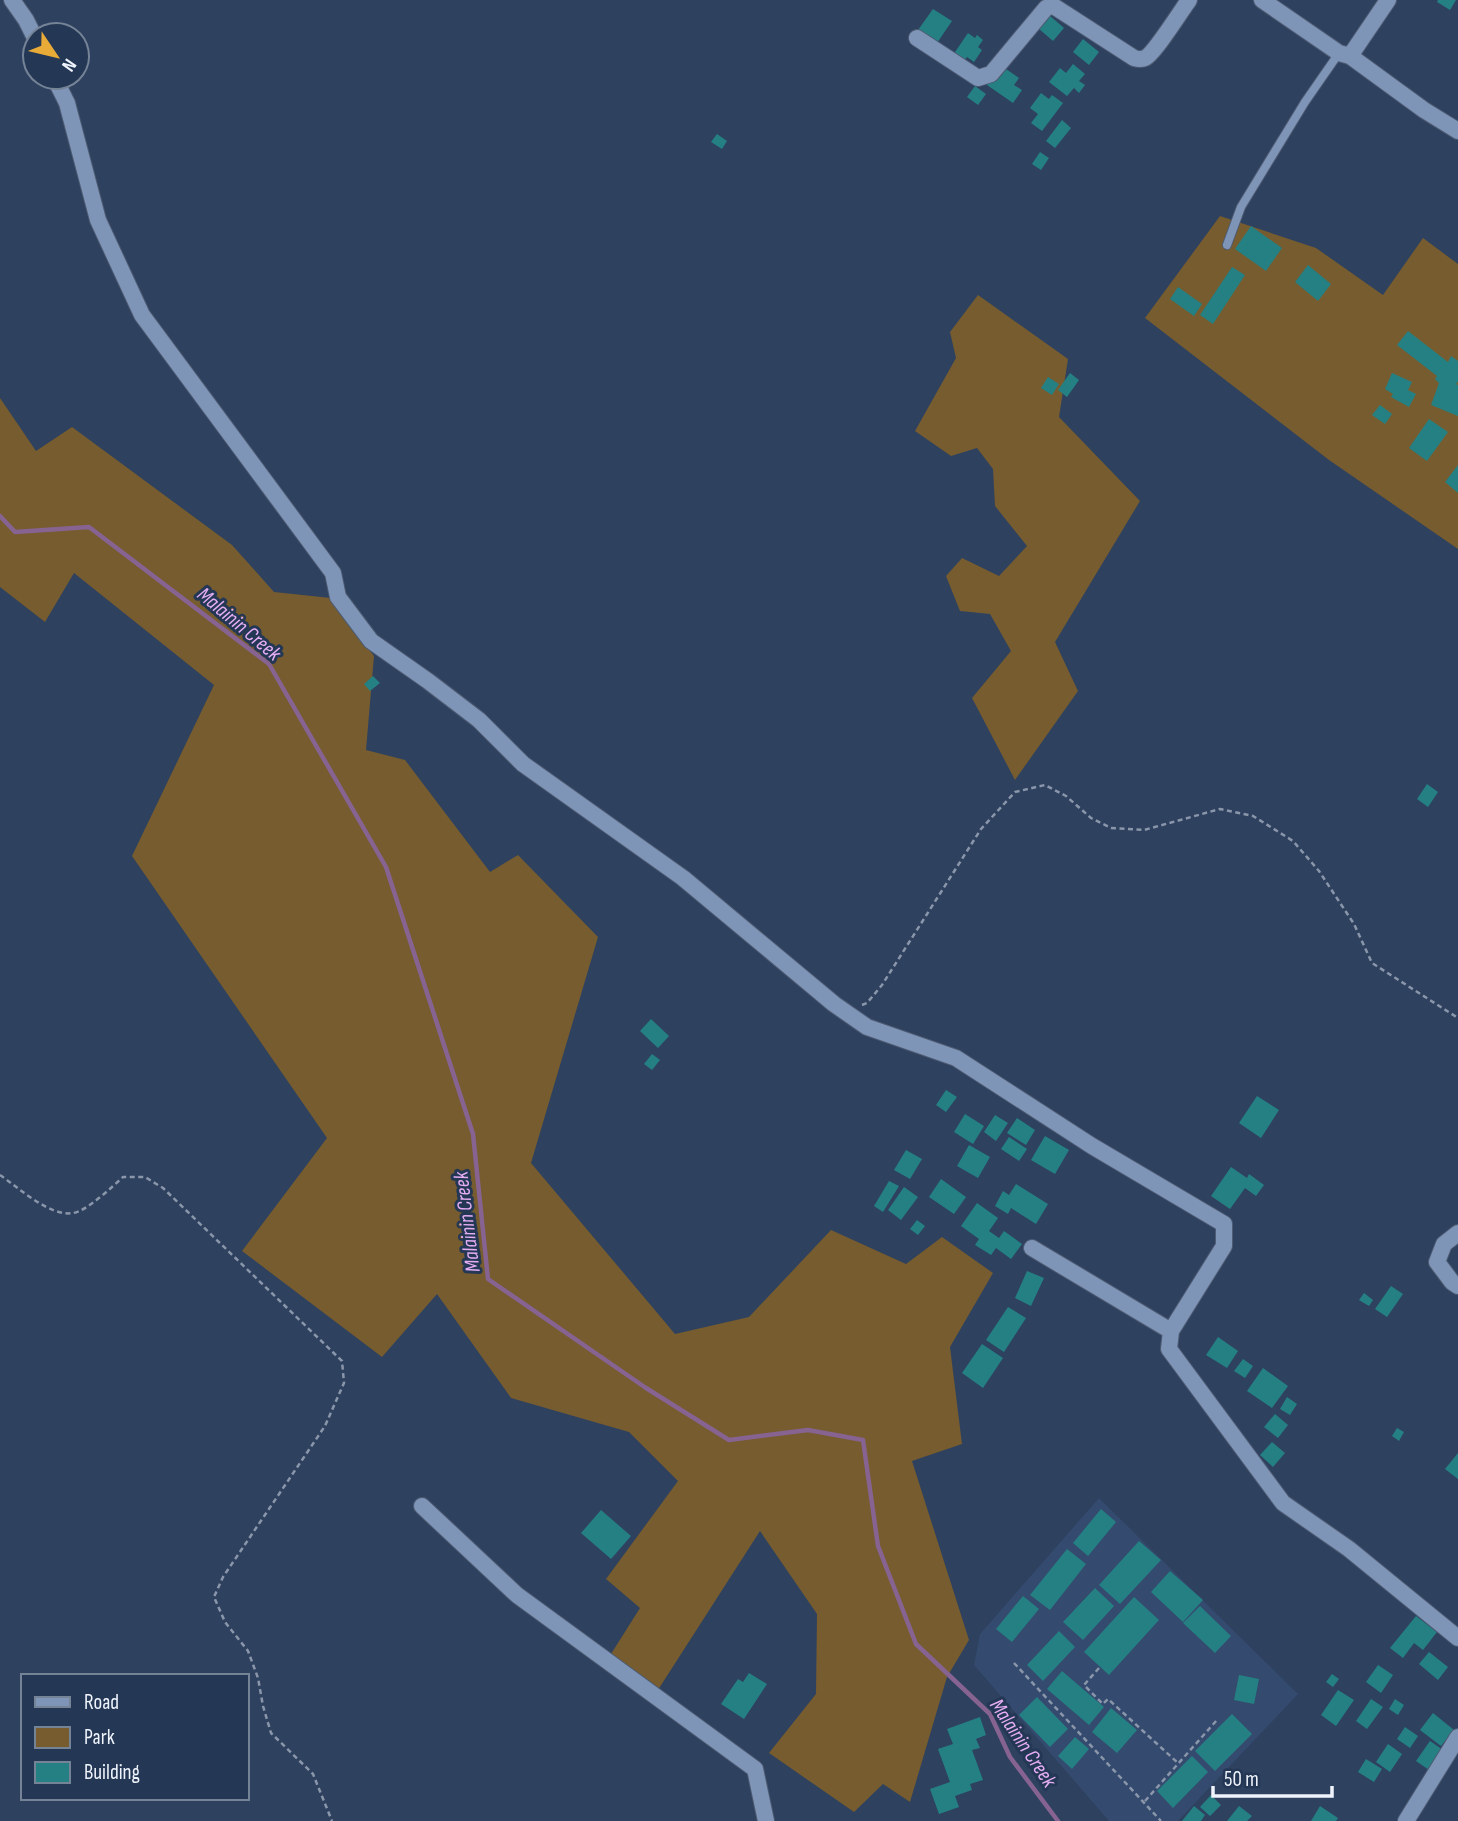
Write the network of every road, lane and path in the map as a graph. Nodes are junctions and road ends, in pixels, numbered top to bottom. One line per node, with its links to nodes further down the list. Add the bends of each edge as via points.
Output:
1 (12, 0): 5 (street)
2 (1189, 0): 6 (street, via 1141,60 1051,6 991,75 983,78)
3 (1262, 0): 7 (street)
4 (1388, 0): 7 (street)
5 (26, 21)
6 (917, 38)
7 (1344, 55): 9 (street); 10 (lane, via 1305,102 1241,207)
8 (61, 91): 11 (street, via 98,220 142,315 333,573 338,597 371,641 479,720 523,764 682,878)
9 (1458, 131)
10 (1227, 245)
11 (843, 1010): 12 (path, via 867,1003 882,985 981,829 1015,792 1045,785 1111,828 1144,830 1220,809 1253,816 1293,841 1319,871 1354,924 1372,963); 17 (street, via 867,1027 956,1058 1224,1224 1224,1247)
12 (1458, 1018)
13 (0, 1175): 26 (path, via 54,1212 75,1213 124,1177 145,1177 163,1188 342,1361 344,1383 325,1426 214,1597 225,1622 248,1651 271,1733 313,1774)
14 (1458, 1233): 16 (street, via 1444,1244 1437,1262)
15 (1032, 1248): 17 (street)
16 (1458, 1286)
17 (1171, 1331): 19 (street, via 1169,1349 1283,1503 1349,1549)
18 (422, 1506): 27 (street, via 517,1595 755,1769)
19 (1458, 1638)
20 (1014, 1663): 25 (path)
21 (1099, 1668): 24 (path, via 1084,1685 1103,1704 1108,1699)
22 (1217, 1720): 24 (path)
23 (1458, 1738): 29 (street)
24 (1178, 1763): 25 (path)
25 (1144, 1801): 28 (path)
26 (332, 1821)
27 (766, 1821)
28 (1161, 1821)
29 (1406, 1821)

